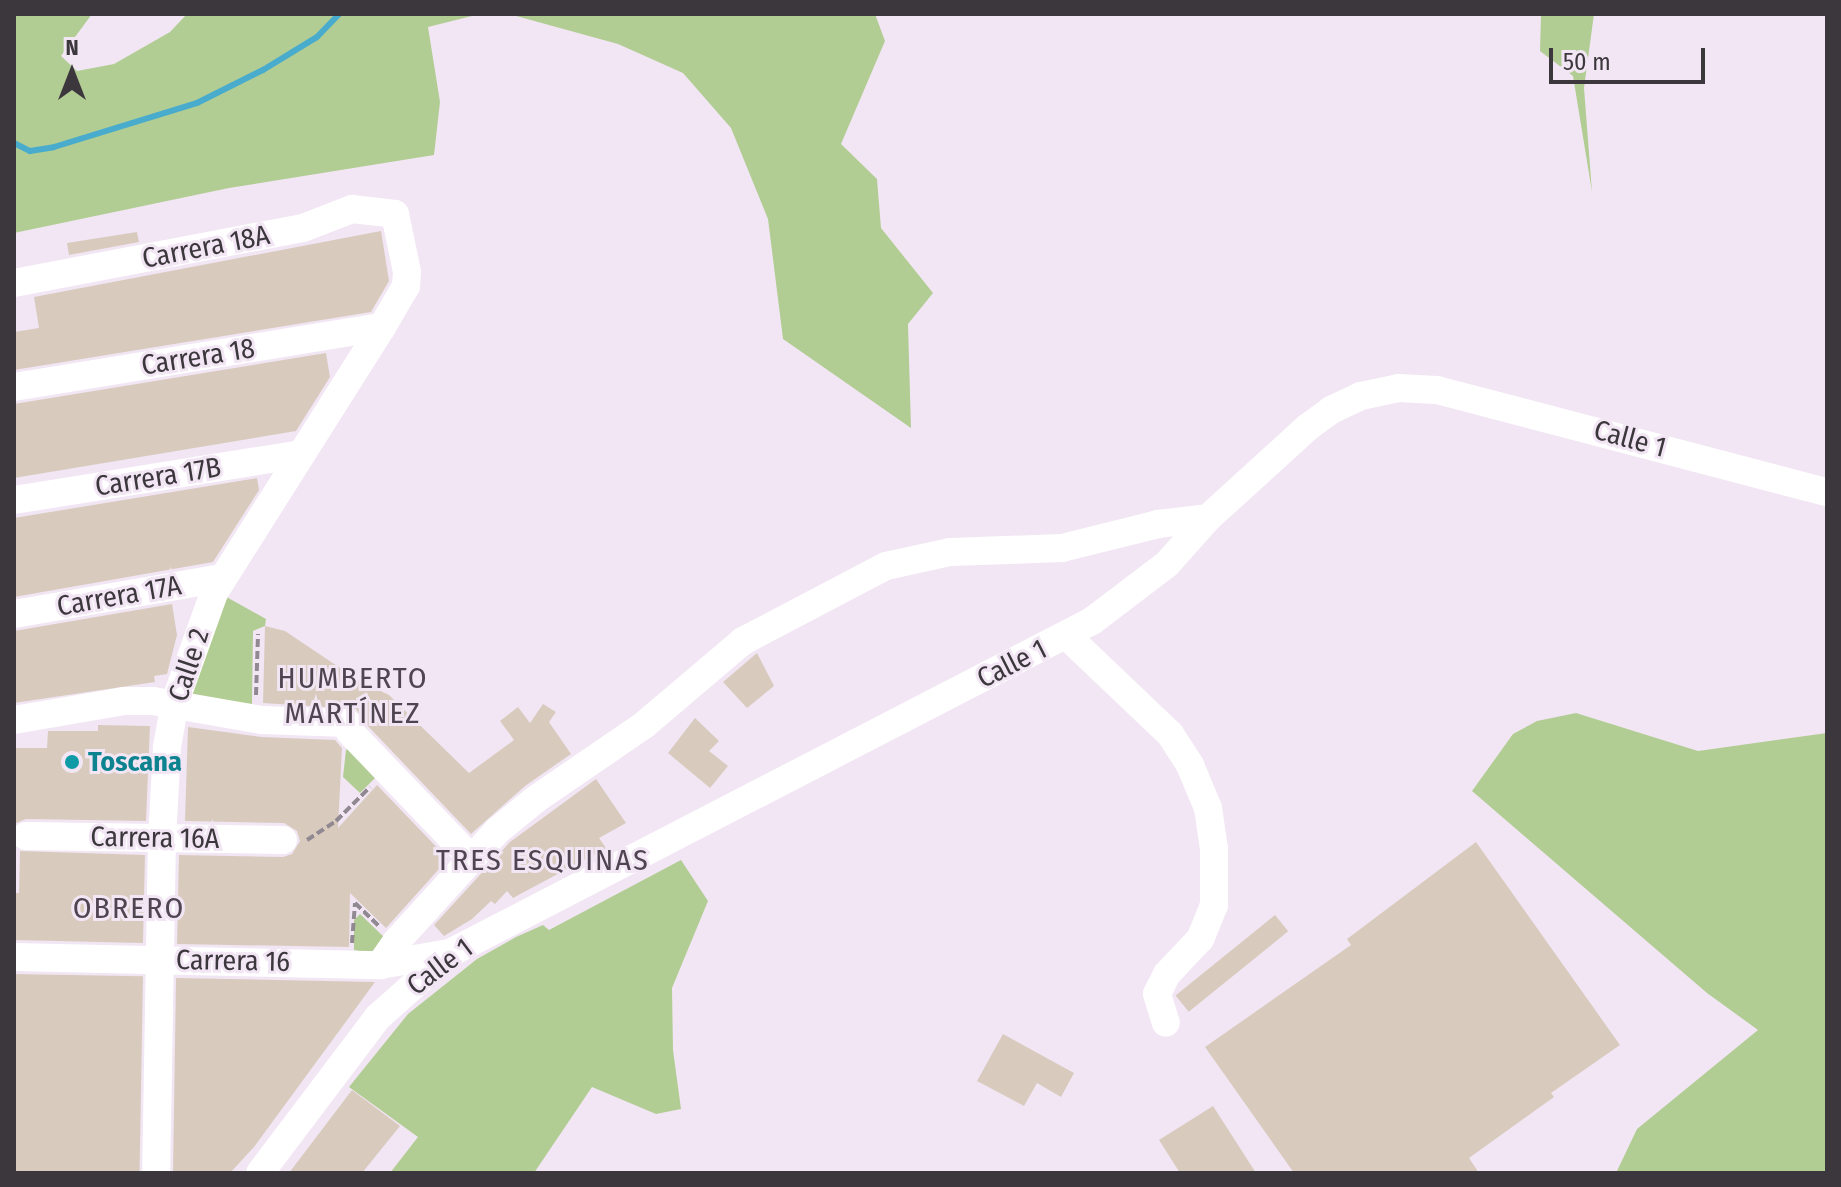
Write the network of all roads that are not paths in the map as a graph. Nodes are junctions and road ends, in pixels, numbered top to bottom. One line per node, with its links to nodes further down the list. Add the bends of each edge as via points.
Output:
1 (395, 214): 2 (street, Carrera 18A, via 352,209 303,228); 3 (street, Calle 2, via 406,286)
2 (14, 283)
3 (382, 327): 4 (street, Carrera 18); 5 (street, Calle 2)
4 (14, 387)
5 (301, 454): 7 (street, Carrera 17B); 9 (street, Calle 2)
6 (1827, 492): 8 (street, Calle 1, via 1490,401 1398,388 1331,410)
7 (14, 500)
8 (1208, 518): 11 (street, Calle 1, via 1148,580); 17 (street, Calle 1, via 1158,524 1062,548 950,552 886,566 743,641 644,725 536,799)
9 (223, 578): 10 (street, Carrera 17A); 12 (street, Calle 2, via 193,644)
10 (14, 614)
11 (1067, 636): 18 (street, Calle 1); 22 (street, via 1170,734 1208,808 1214,905 1200,939 1167,974 1157,994)
12 (175, 702): 13 (street, via 124,701); 15 (street, Calle 2); 17 (street, via 256,719 347,723)
13 (14, 720)
14 (26, 836): 15 (street, Carrera 16A)
15 (162, 838): 16 (street, Carrera 16A); 21 (street, Calle 2)
16 (283, 840)
17 (471, 858): 19 (street, Calle 1)
18 (450, 953): 19 (street, Carrera 16); 24 (street, Calle 1, via 378,1017)
19 (388, 954): 21 (street, Carrera 16, via 351,964)
20 (14, 957): 21 (street, Carrera 16)
21 (159, 960): 23 (street, Calle 2)
22 (1166, 1023)
23 (156, 1173)
24 (260, 1173)

